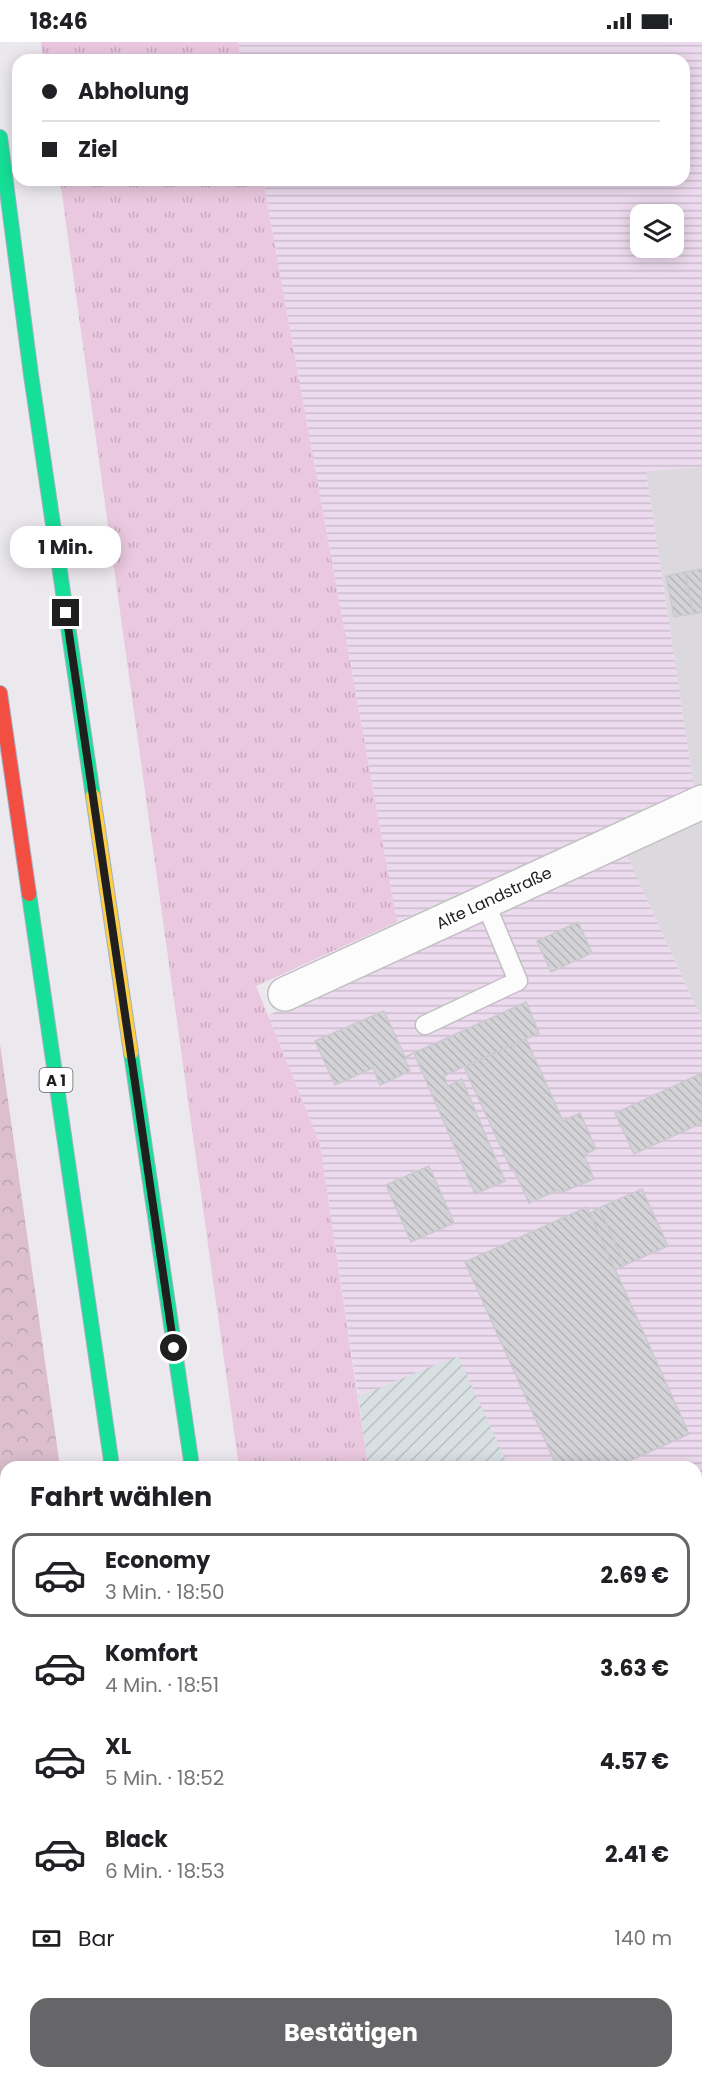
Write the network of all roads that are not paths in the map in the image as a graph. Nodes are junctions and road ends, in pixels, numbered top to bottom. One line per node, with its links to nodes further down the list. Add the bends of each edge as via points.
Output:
1 (0, 137): 8 (highway, via 33,387)
2 (0, 693): 7 (highway, A 1)
3 (702, 802): 4 (street, Alte Landstraße)
4 (485, 902): 5 (street, Alte Landstraße); 6 (lane, via 518,981)
5 (285, 994)
6 (425, 1025)
7 (111, 1461)
8 (191, 1461)

